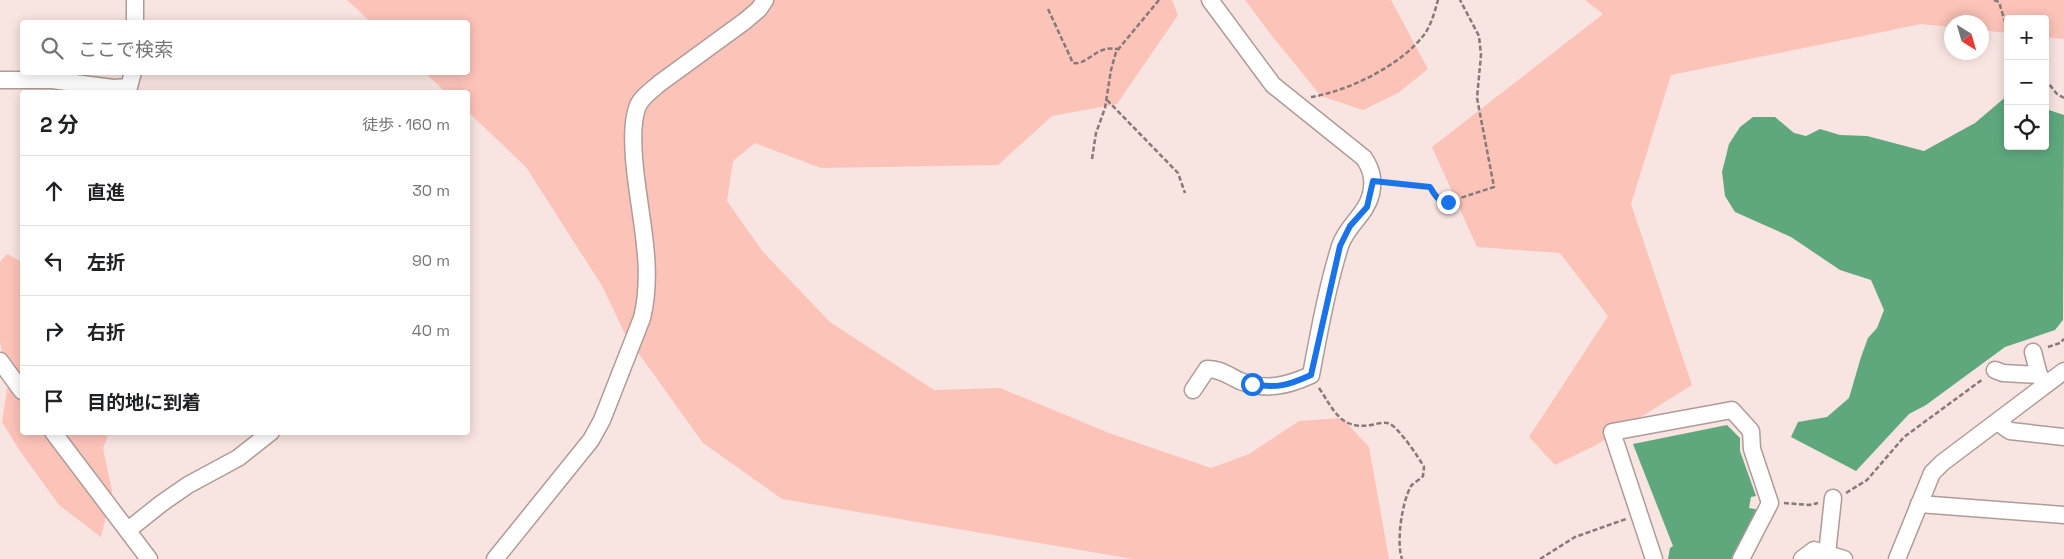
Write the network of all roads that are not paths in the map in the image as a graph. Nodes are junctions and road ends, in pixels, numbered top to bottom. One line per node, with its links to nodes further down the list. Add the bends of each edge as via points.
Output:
1 (135, 0): 4 (street)
2 (765, 0): 24 (street, via 745,21 660,83 636,109 633,138 647,276 642,318 591,440)
3 (1210, 0): 13 (street, via 1273,85 1364,158 1373,181 1367,207 1350,226 1340,246 1311,375 1270,388 1207,369)
4 (135, 20)
5 (132, 75): 6 (street, via 129,87 52,80)
6 (0, 80)
7 (2033, 352): 11 (street)
8 (0, 361): 12 (street)
9 (1995, 370): 11 (street)
10 (2064, 370): 11 (street)
11 (2043, 380): 14 (street)
12 (20, 388)
13 (1193, 390)
14 (1998, 422): 17 (street, via 2010,430); 19 (street, via 1932,472)
15 (55, 435): 21 (street)
16 (267, 435): 21 (street, via 238,458 188,485)
17 (2064, 437)
18 (1833, 498): 22 (street)
19 (1919, 504): 20 (street); 29 (street)
20 (2064, 515)
21 (128, 530): 23 (street)
22 (1827, 554): 27 (street, via 1814,550); 28 (street)
23 (149, 559)
24 (495, 559)
25 (1654, 559): 26 (street, via 1612,432 1732,410 1751,431 1752,449 1770,503)
26 (1741, 559)
27 (1802, 559)
28 (1844, 559)
29 (1897, 559)

